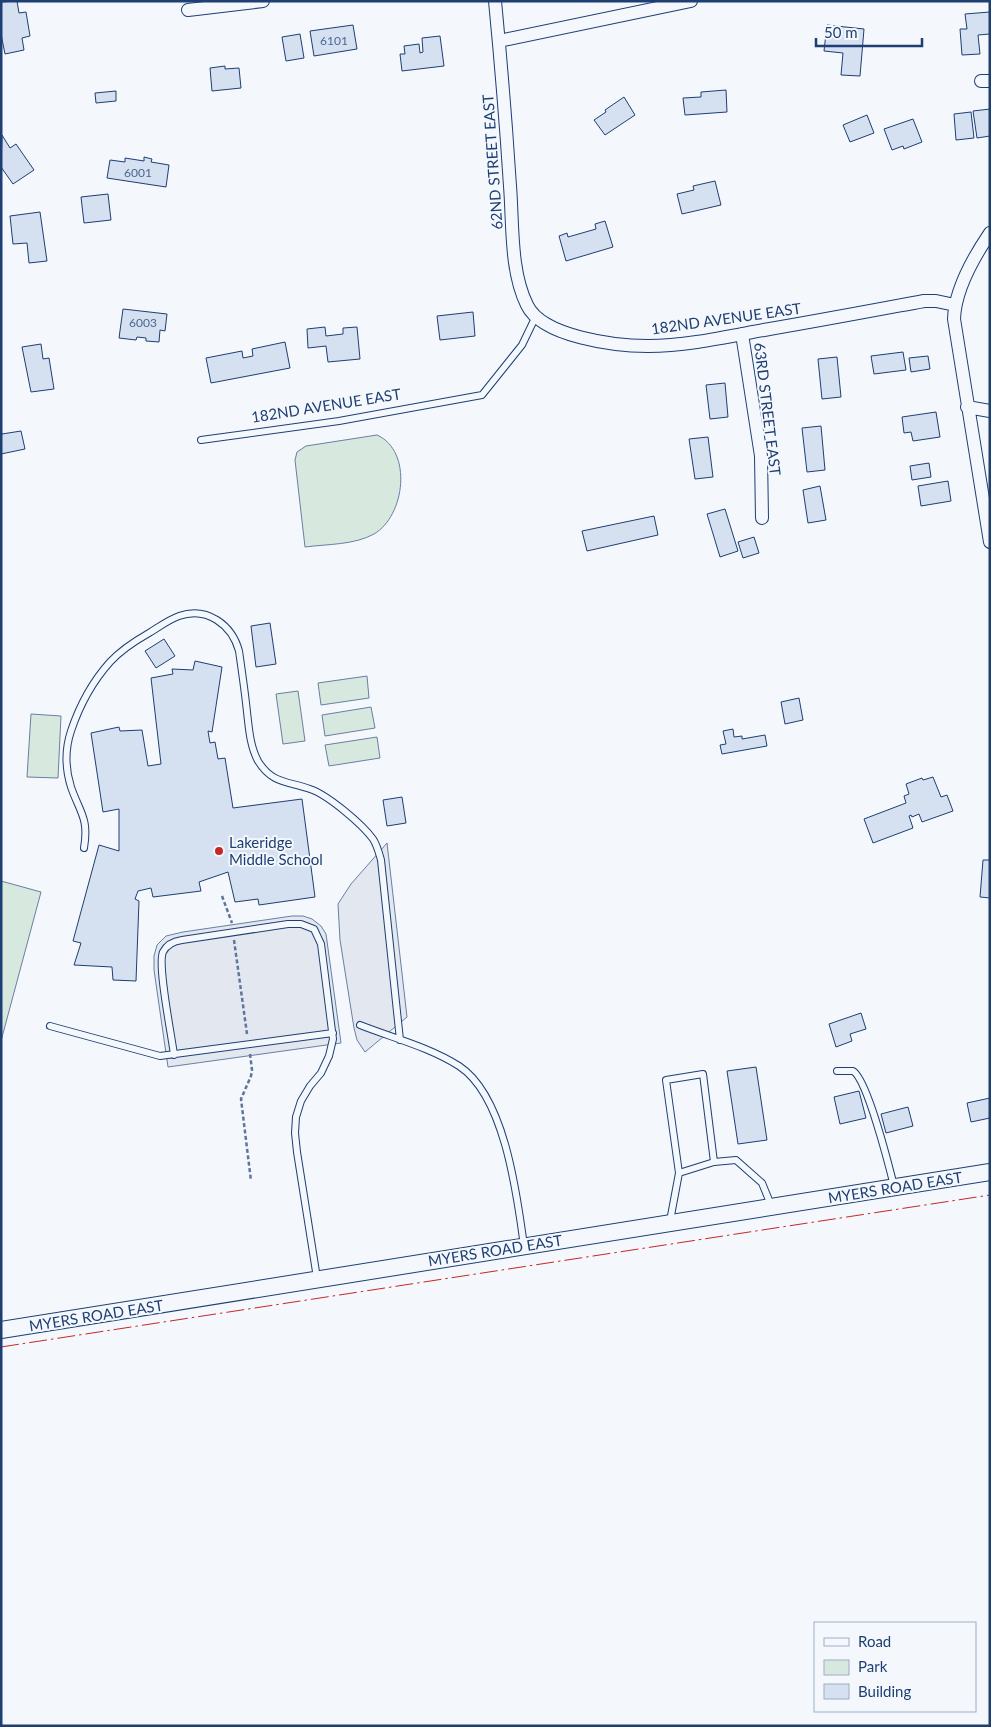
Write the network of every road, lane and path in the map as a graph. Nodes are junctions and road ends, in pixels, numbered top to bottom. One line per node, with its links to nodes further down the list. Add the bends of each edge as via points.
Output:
1 (218, 1): 2 (street, via 188,10)
2 (263, 1)
3 (495, 1): 5 (street, 62ND STREET EAST)
4 (691, 1): 5 (street)
5 (499, 41): 8 (street, 62ND STREET EAST, via 516,271 527,307)
6 (990, 233): 7 (street, via 973,260)
7 (955, 305): 9 (street, 182ND AVENUE EAST, via 924,301); 10 (street, via 956,338)
8 (536, 316): 9 (street, 182ND AVENUE EAST, via 553,328 611,343 647,346); 12 (lane, 182ND AVENUE EAST, via 522,346 482,395 339,421)
9 (742, 334): 13 (street, 63RD STREET EAST, via 761,456)
10 (967, 407): 11 (street); 14 (street)
11 (990, 411)
12 (201, 440)
13 (762, 518)
14 (990, 542)
15 (84, 848): 19 (lane, via 86,823 71,788 66,761 73,724 95,681 132,643 178,616 197,614 221,622 230,630 239,651 251,741 258,761 278,781 312,789 322,795 364,828 374,840 381,860)
16 (360, 1025): 19 (lane)
17 (50, 1026): 20 (lane, via 147,1053)
18 (333, 1033): 20 (lane); 20 (lane, via 320,939 311,927 288,924 182,940 167,947 162,963); 29 (lane, via 329,1056 300,1101 296,1117 295,1133)
19 (400, 1040): 28 (lane, via 445,1058 480,1085 504,1140)
20 (174, 1055)
21 (837, 1071): 25 (lane, via 853,1071 859,1077)
22 (714, 1162): 24 (lane); 24 (lane, via 703,1074 666,1080); 26 (lane, via 736,1160 762,1183)
23 (990, 1172): 25 (street, MYERS ROAD EAST)
24 (679, 1173): 27 (lane)
25 (895, 1187): 26 (street, MYERS ROAD EAST)
26 (772, 1206): 27 (street, MYERS ROAD EAST)
27 (670, 1222): 28 (street, MYERS ROAD EAST)
28 (524, 1246): 29 (street, MYERS ROAD EAST)
29 (317, 1279): 30 (street, MYERS ROAD EAST)
30 (1, 1330)

